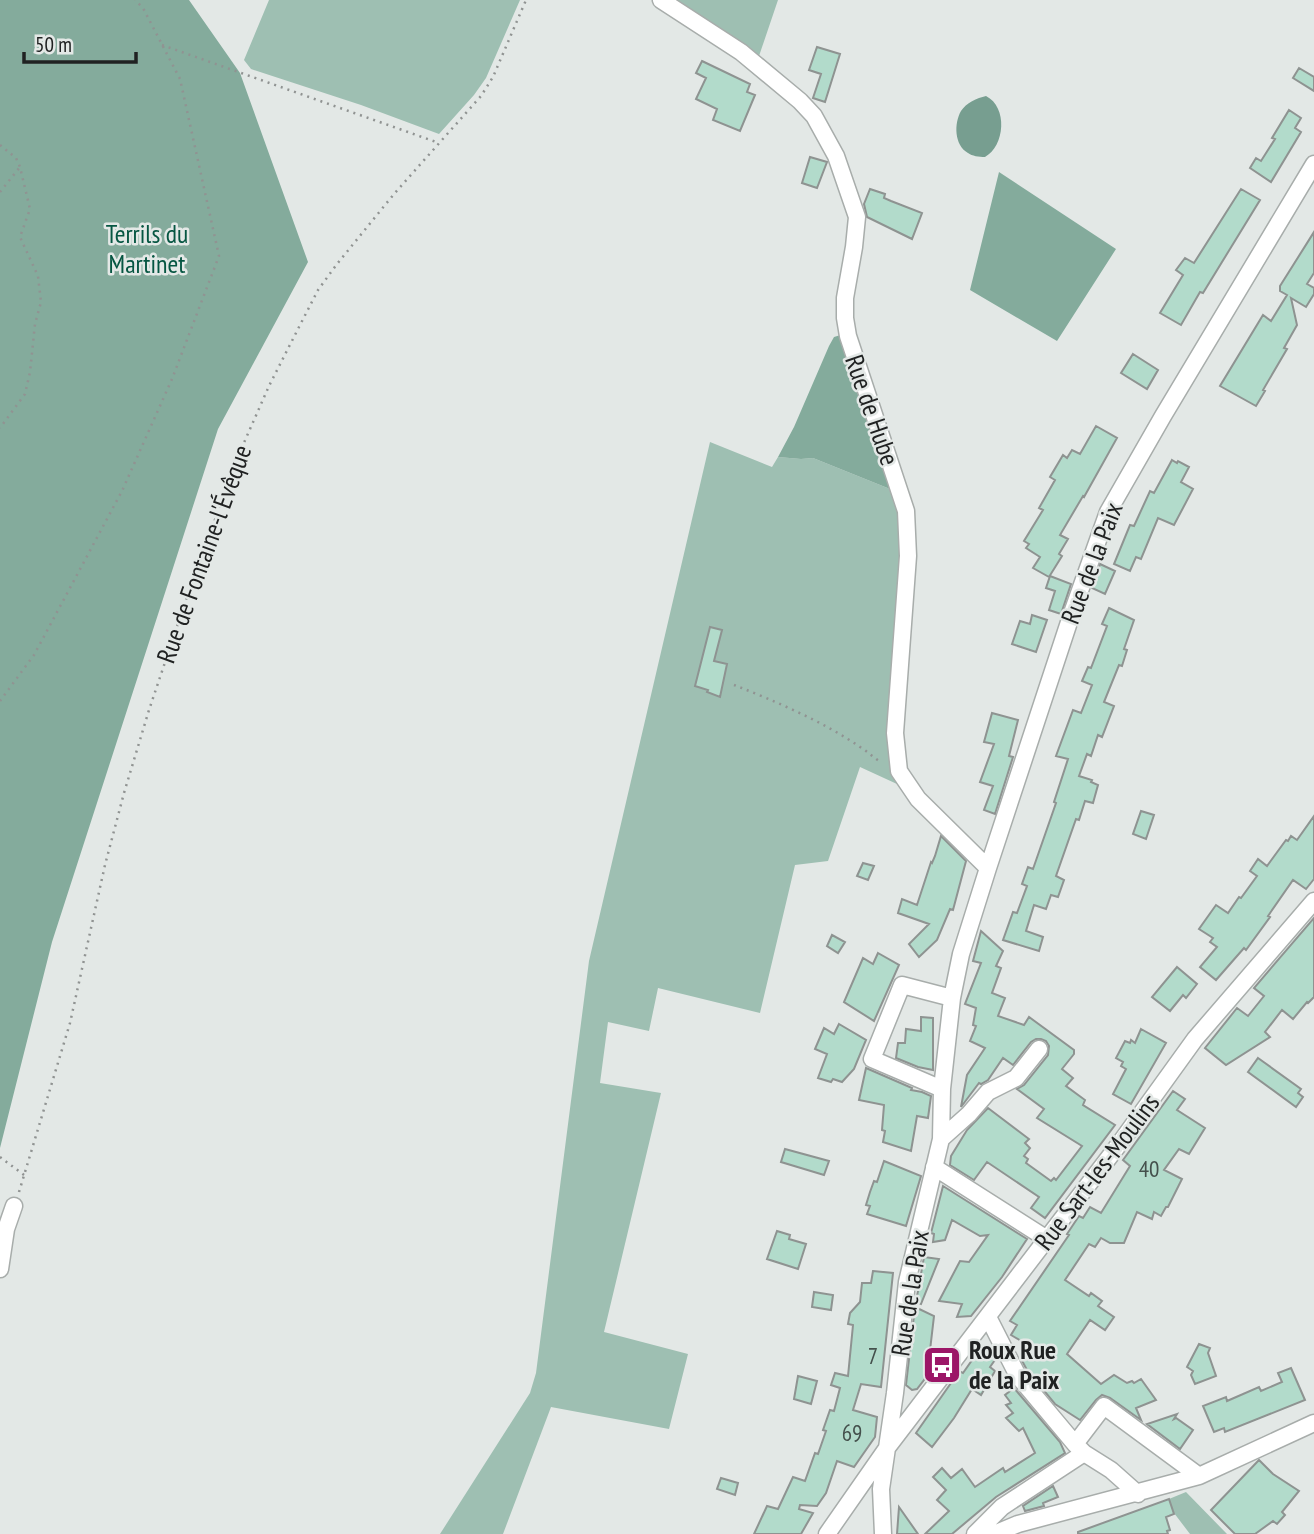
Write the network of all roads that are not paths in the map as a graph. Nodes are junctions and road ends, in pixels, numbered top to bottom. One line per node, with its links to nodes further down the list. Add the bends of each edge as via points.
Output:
1 (661, 0): 3 (street, Rue de Hube, via 741,52 800,101 836,156 857,216 845,298 848,336 906,511 908,556 895,733 899,771 918,799)
2 (1314, 164): 3 (street, Rue de la Paix, via 1108,512)
3 (988, 868): 5 (street, Rue de la Paix)
4 (1314, 901): 12 (street, Rue Sart-les-Moulins, via 1195,1039)
5 (952, 998): 7 (street, Rue de la Paix); 7 (street, via 902,985 872,1059)
6 (1040, 1049): 8 (street, via 1016,1078 988,1092)
7 (942, 1089): 8 (street, Rue de la Paix)
8 (940, 1139): 9 (street, Rue de la Paix)
9 (934, 1167): 12 (street); 16 (street, Rue de la Paix, via 906,1282)
10 (14, 1206): 11 (street)
11 (3, 1228): 13 (street)
12 (1047, 1239): 14 (street, Rue Sart-les-Moulins)
13 (0, 1269)
14 (988, 1317): 16 (street, Rue Sart-les-Moulins); 17 (street, via 1018,1376)
15 (1314, 1423): 18 (street)
16 (887, 1448): 20 (street, Rue Sart-les-Moulins); 21 (street, Rue de la Paix, via 881,1489)
17 (1079, 1448): 18 (street, via 1104,1406); 19 (street); 22 (street, via 1002,1507)
18 (1199, 1476): 19 (street)
19 (1138, 1494): 23 (street)
20 (827, 1534)
21 (883, 1534)
22 (975, 1534)
23 (994, 1534)

